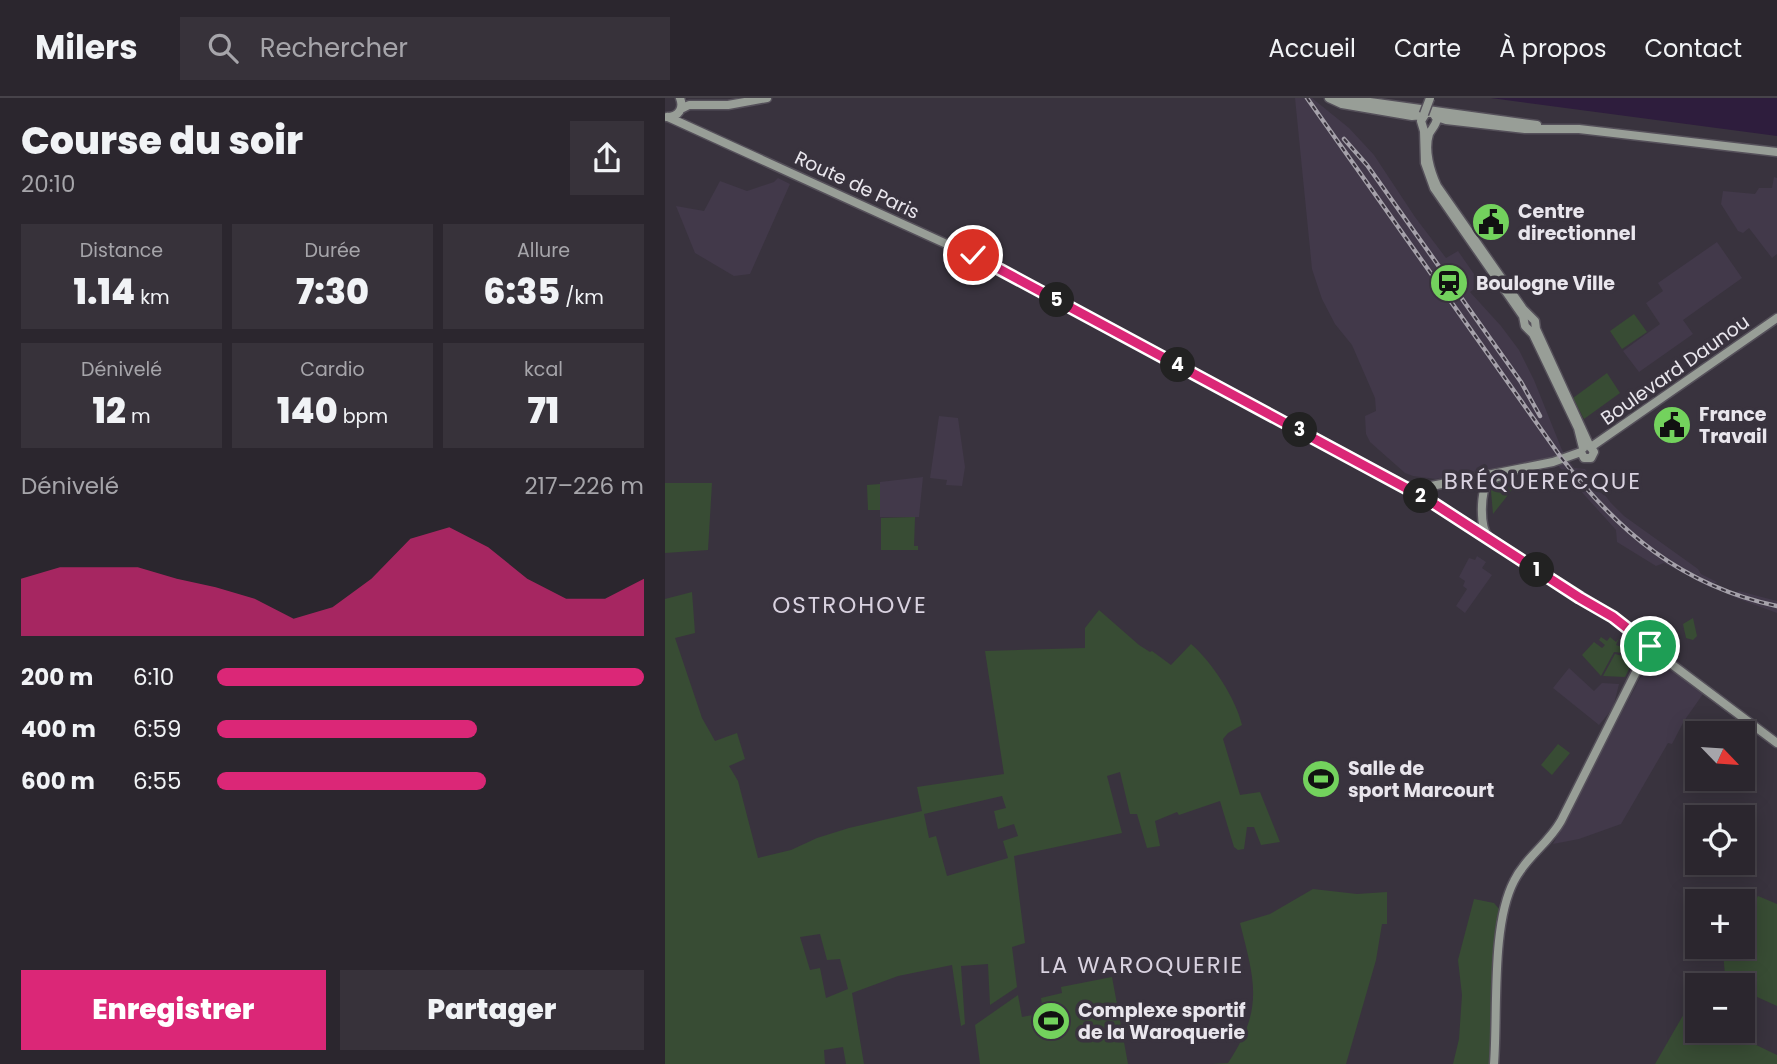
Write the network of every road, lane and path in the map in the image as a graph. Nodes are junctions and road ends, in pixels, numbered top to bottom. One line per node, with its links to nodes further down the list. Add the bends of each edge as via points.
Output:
1 (681, 98): 6 (street); 7 (street)
2 (767, 98): 6 (street)
3 (1329, 98): 9 (street)
4 (1342, 98): 12 (street)
5 (1432, 98): 9 (street, bridge); 10 (street)
6 (719, 105): 7 (street, via 689,105)
7 (680, 110): 8 (street); 11 (street, Route de Paris, via 683,121)
8 (666, 117): 11 (street, Route de Paris)
9 (1423, 119): 10 (street, bridge, via 1430,112); 10 (street, via 1428,128); 15 (street, via 1425,161 1433,186)
10 (1435, 121): 12 (street); 15 (street, via 1428,152 1437,186)
11 (695, 129): 18 (street, Route de Paris, via 973,255)
12 (1561, 129): 13 (street)
13 (1774, 152)
14 (1777, 321): 16 (street, Boulevard Daunou)
15 (1530, 323): 16 (street)
16 (1587, 451): 17 (street); 19 (street, via 1490,479)
17 (1468, 479): 18 (street, via 1416,489); 19 (street, via 1481,480)
18 (1396, 481): 21 (street)
19 (1483, 494): 20 (street)
20 (1483, 510): 21 (street, via 1474,520); 22 (street, via 1484,532)
21 (1462, 522): 22 (street)
22 (1494, 542): 23 (street)
23 (1641, 645): 24 (street); 25 (street, via 1633,679 1558,826 1510,888 1502,917)
24 (1777, 743)
25 (1494, 1064)

